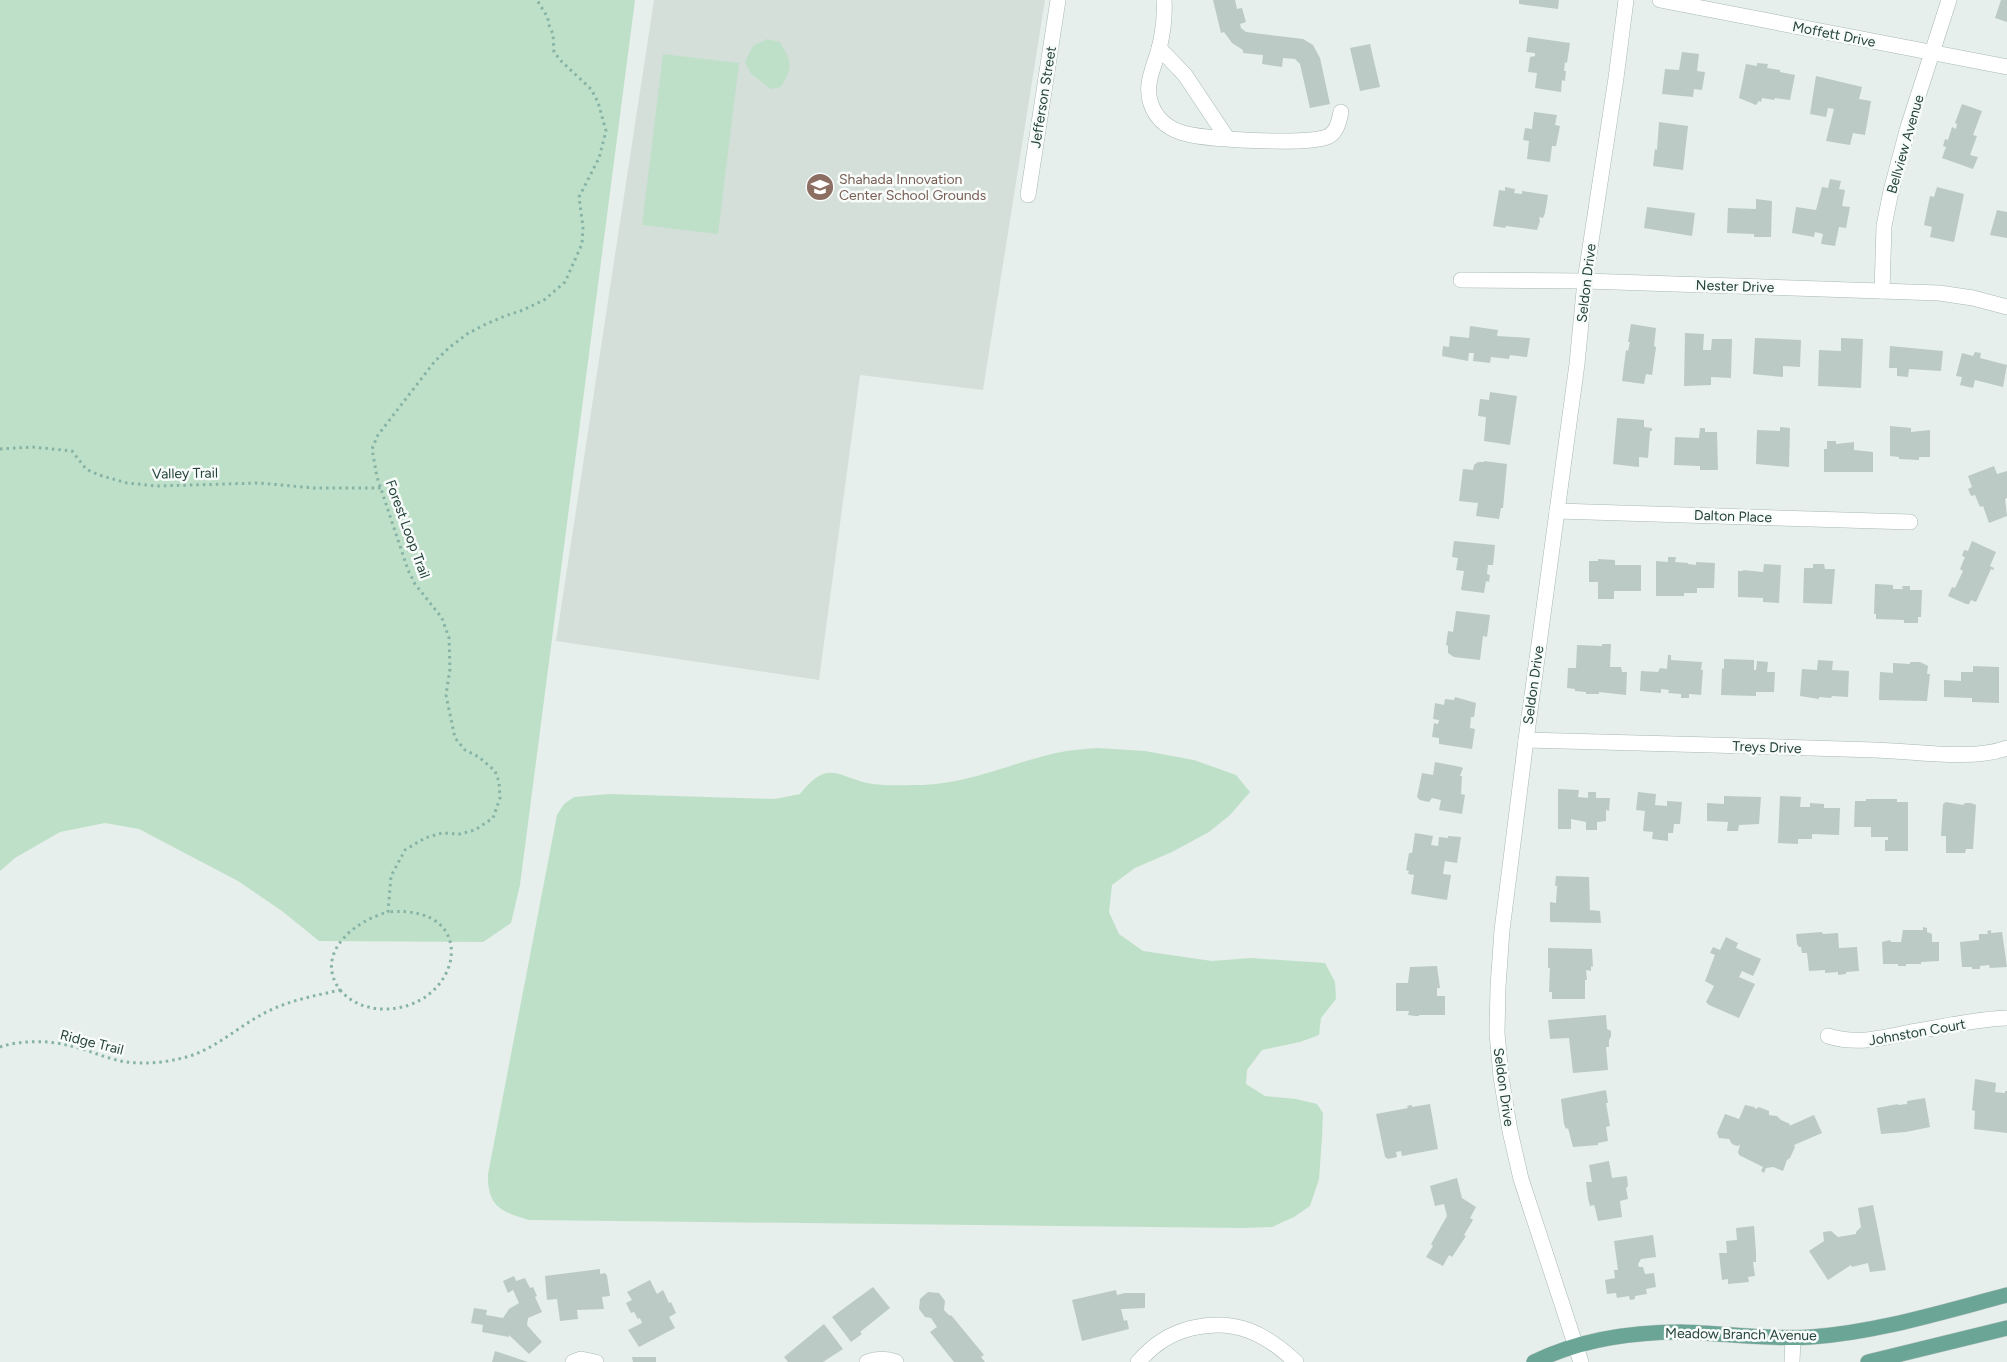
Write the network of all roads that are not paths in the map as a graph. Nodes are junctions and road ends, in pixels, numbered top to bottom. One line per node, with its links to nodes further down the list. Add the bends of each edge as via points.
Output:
1 (1058, 0): 11 (street, Jefferson Street)
2 (1164, 0): 6 (street)
3 (1626, 0): 13 (street, Seldon Drive)
4 (1660, 0): 7 (street, Moffett Drive)
5 (1949, 0): 7 (street, Bellview Avenue)
6 (1159, 48): 10 (street, via 1185,75); 10 (street, via 1148,92 1157,117 1178,132 1190,136)
7 (1932, 53): 8 (street, Moffett Drive); 14 (street, Bellview Avenue, via 1890,191 1884,233)
8 (2007, 67)
9 (1341, 112): 10 (street, via 1339,125 1327,137 1301,140)
10 (1227, 138)
11 (1028, 195)
12 (1461, 280): 13 (street, Nester Drive)
13 (1585, 281): 14 (street, Nester Drive); 16 (street, Seldon Drive)
14 (1882, 291): 15 (street, Nester Drive, via 1939,293)
15 (2007, 307)
16 (1556, 510): 17 (street, Dalton Place); 18 (street, Seldon Drive)
17 (1910, 522)
18 (1526, 740): 19 (street, Treys Drive, via 1978,755); 25 (street, Seldon Drive, via 1502,930 1497,1033 1501,1077 1521,1179)
19 (2007, 748)
20 (2007, 1018): 21 (street, Johnston Court, via 1862,1041)
21 (1828, 1036)
22 (2007, 1295): 24 (main road, Meadow Branch Avenue, via 1887,1326)
23 (2007, 1328): 35 (main road)
24 (1794, 1338): 25 (main road, Meadow Branch Avenue, via 1664,1332 1621,1336); 34 (street)
25 (1576, 1346): 32 (main road, Meadow Branch Avenue); 33 (street, Seldon Drive)
26 (573, 1362): 27 (street, via 581,1359)
27 (596, 1362)
28 (868, 1362): 29 (street, via 883,1359)
29 (896, 1362)
30 (1138, 1362): 31 (street, via 1162,1340 1178,1332 1230,1324 1269,1341)
31 (1296, 1362)
32 (1534, 1362)
33 (1581, 1362)
34 (1792, 1362)
35 (1868, 1362)

